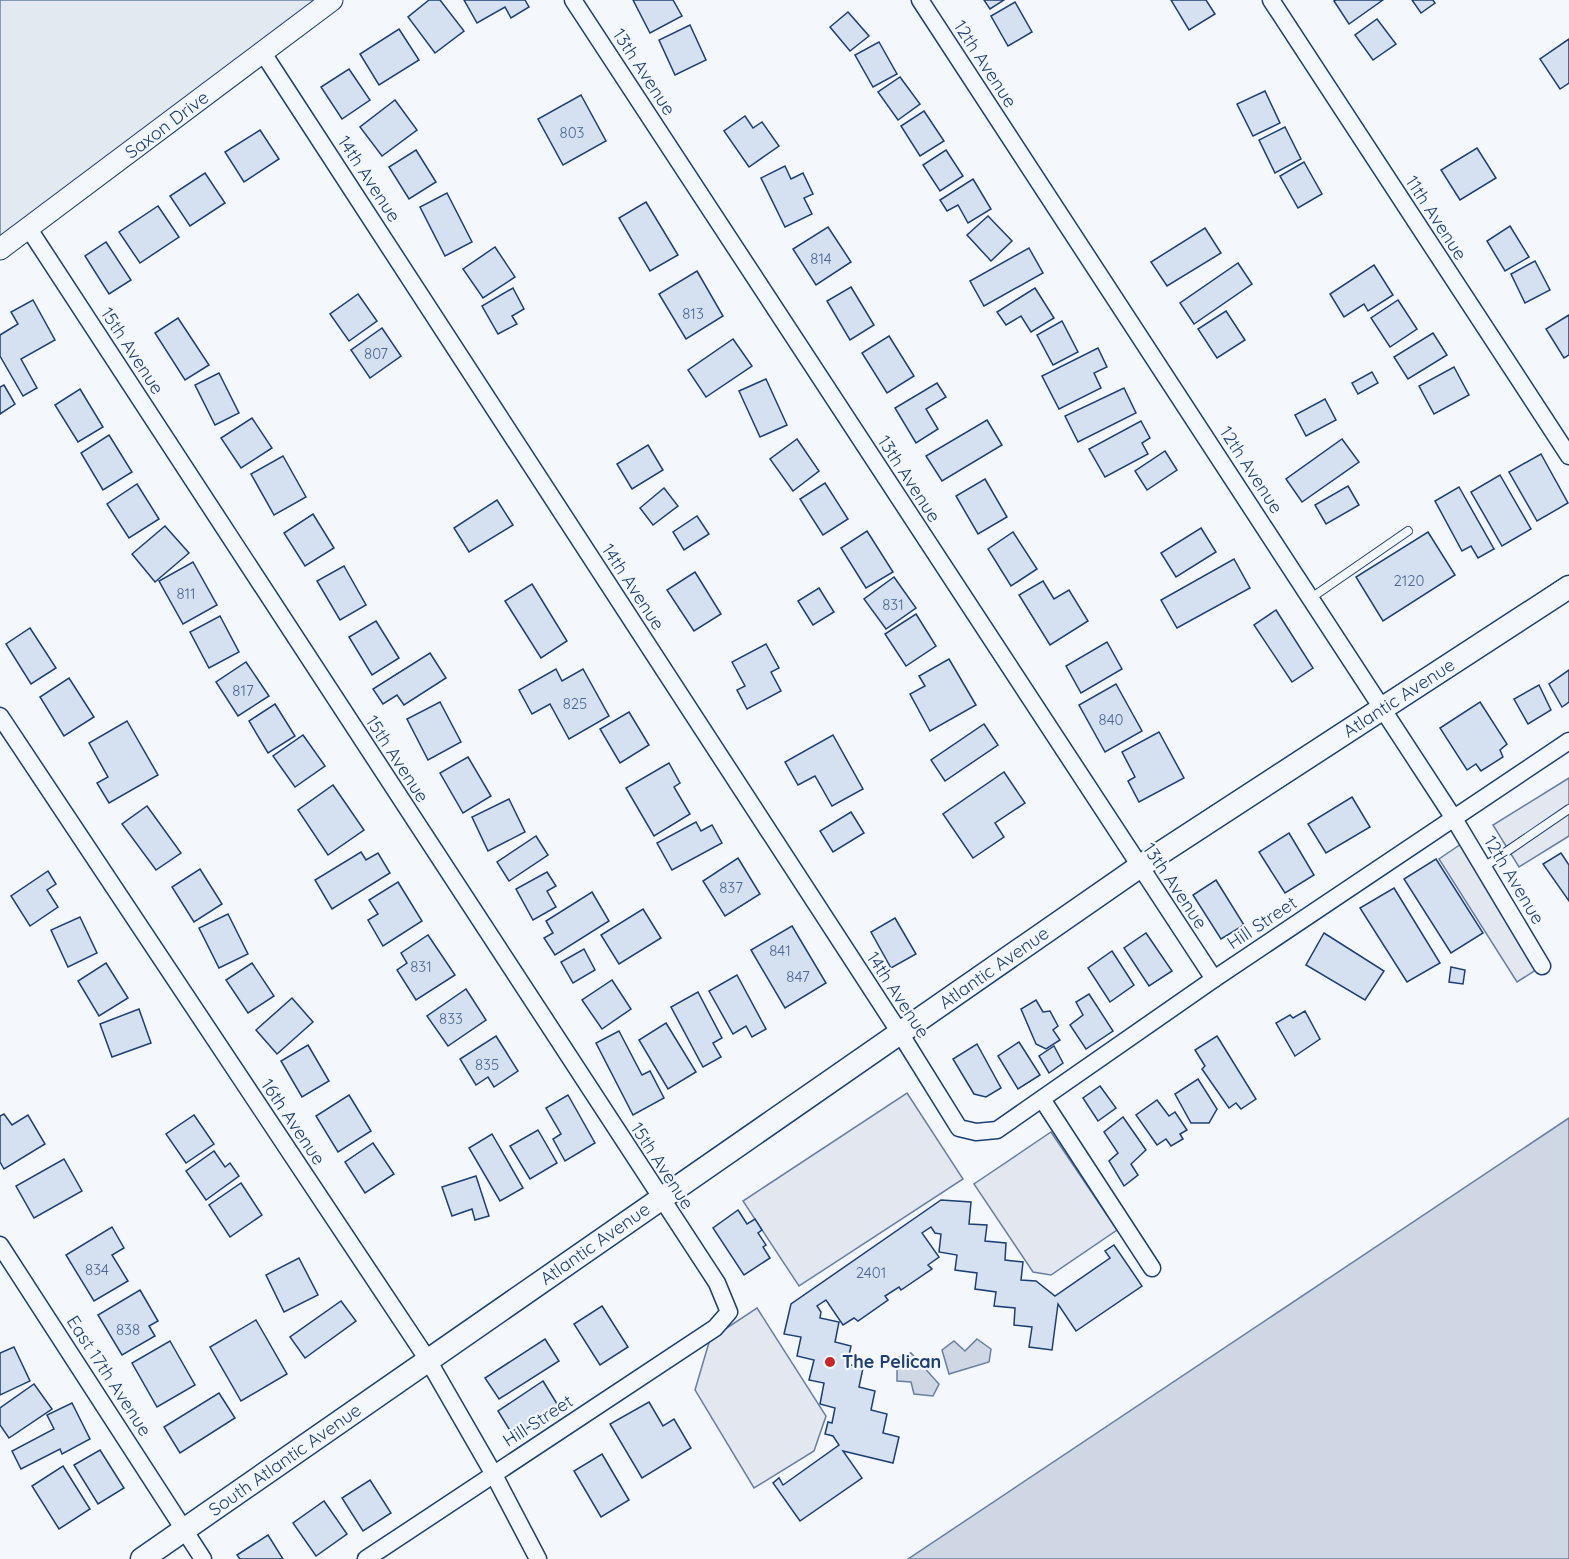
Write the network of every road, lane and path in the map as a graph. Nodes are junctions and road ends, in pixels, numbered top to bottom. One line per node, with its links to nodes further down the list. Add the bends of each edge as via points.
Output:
1 (332, 0): 5 (street, Saxon Drive)
2 (573, 0): 17 (street, 13th Avenue)
3 (920, 0): 11 (street, 12th Avenue)
4 (1270, 0): 8 (street, 11th Avenue)
5 (263, 53): 6 (street, Saxon Drive); 21 (street, 14th Avenue)
6 (29, 229): 7 (street, Saxon Drive); 24 (street, 15th Avenue)
7 (0, 249)
8 (1569, 456)
9 (1408, 531): 11 (lane)
10 (1569, 587): 12 (main road, Atlantic Avenue)
11 (1311, 598): 12 (street, 12th Avenue)
12 (1383, 708): 16 (street, 12th Avenue); 17 (main road, Atlantic Avenue)
13 (0, 716): 28 (street, 16th Avenue)
14 (1569, 741): 16 (street, Hill Street)
15 (1569, 809): 18 (lane)
16 (1453, 817): 18 (street, 12th Avenue); 20 (street, Hill Street)
17 (1139, 867): 20 (street, 13th Avenue); 21 (main road, Atlantic Avenue)
18 (1484, 867): 19 (street, 12th Avenue)
19 (1542, 966)
20 (1214, 979): 22 (street, Hill Street)
21 (900, 1033): 23 (street, 14th Avenue, via 959,1128); 24 (main road, Atlantic Avenue)
22 (1042, 1099): 23 (street, Hill Street, via 997,1130); 26 (street)
23 (976, 1132)
24 (660, 1199): 27 (street, 15th Avenue, via 717,1283); 28 (main road, Atlantic Avenue)
25 (0, 1245): 30 (street, East 17th Avenue)
26 (1152, 1268)
27 (729, 1312): 29 (street, Hill Street, via 715,1328)
28 (428, 1360): 29 (street, 16th Avenue); 30 (main road, South Atlantic Avenue)
29 (493, 1473): 33 (street, Hill Street); 34 (street, 16th Avenue)
30 (186, 1528): 31 (main road, South Atlantic Avenue); 32 (street, East 17th Avenue)
31 (142, 1559)
32 (203, 1559)
33 (366, 1559)
34 (538, 1559)

